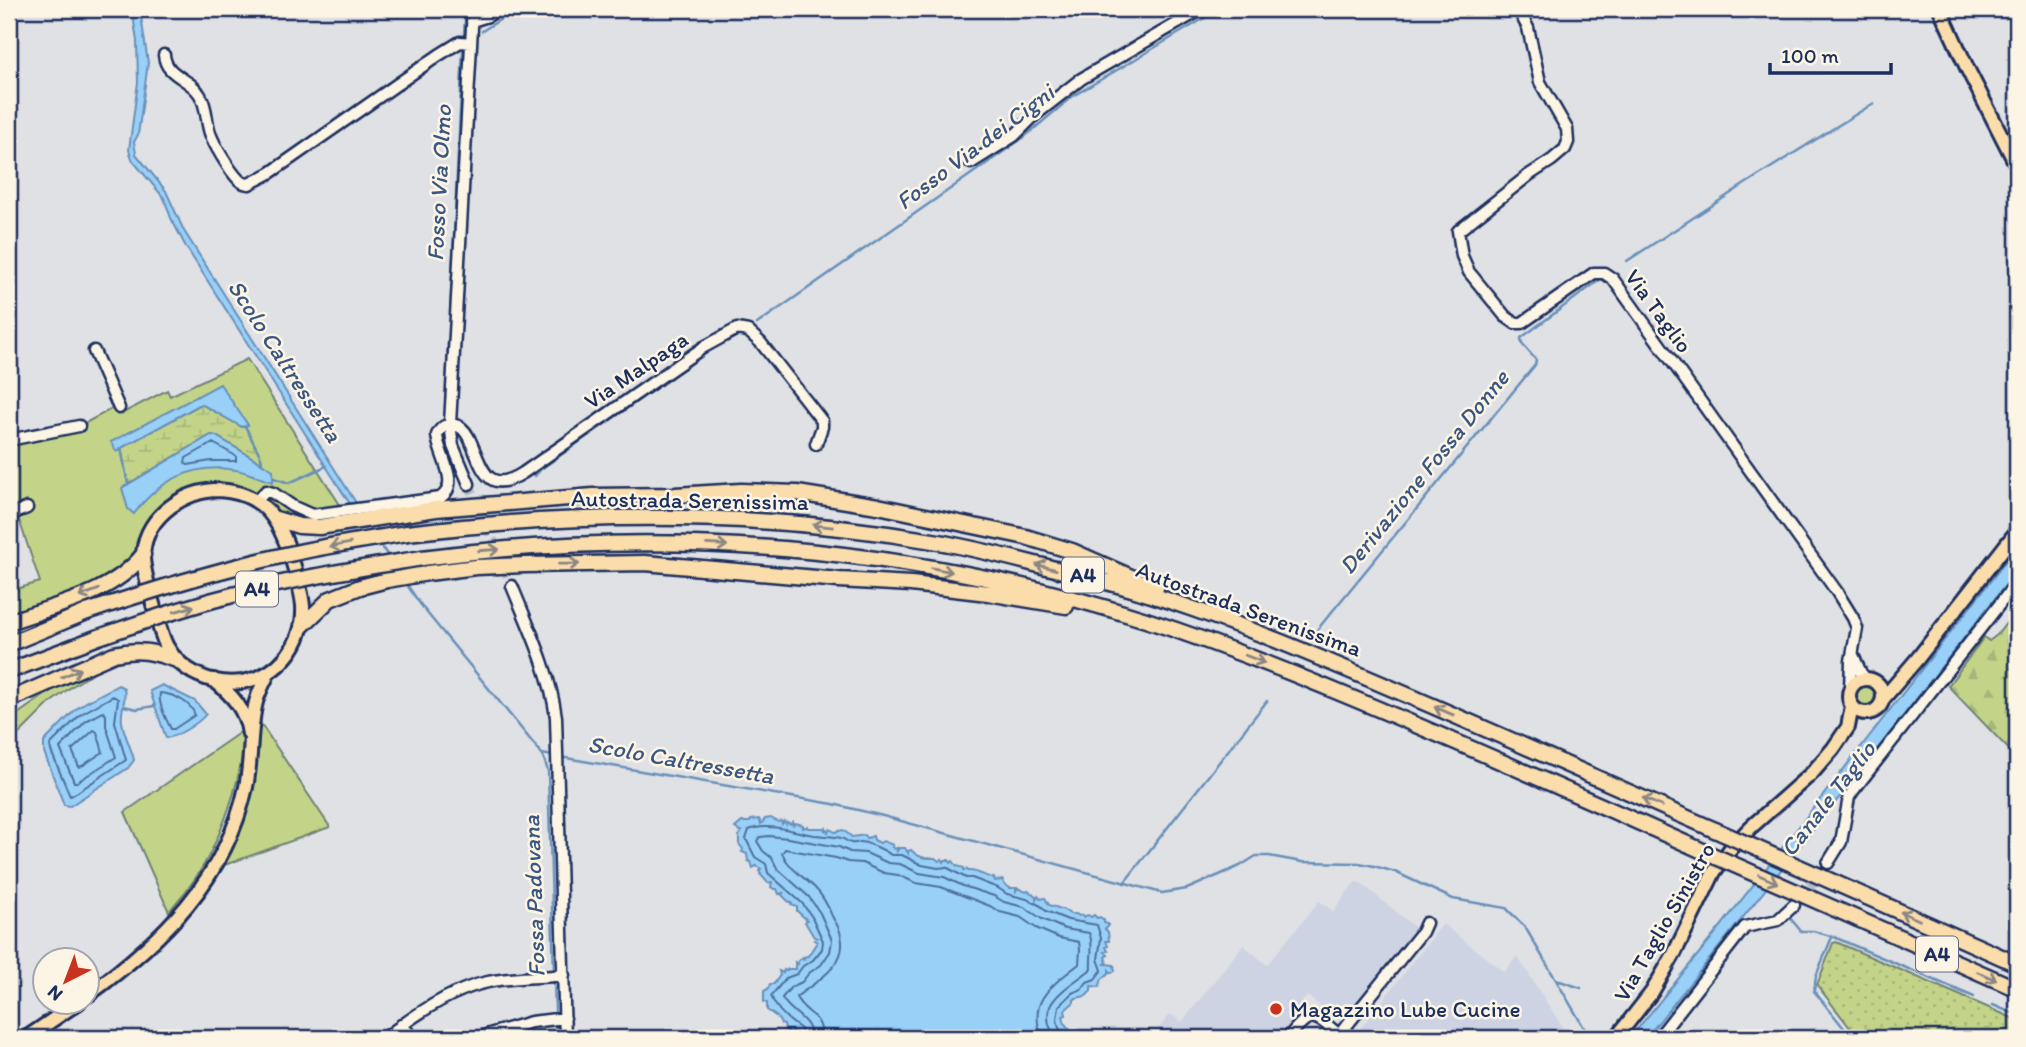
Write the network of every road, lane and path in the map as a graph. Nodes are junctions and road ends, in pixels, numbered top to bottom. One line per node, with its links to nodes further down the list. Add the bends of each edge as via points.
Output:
1 (473, 9): 6 (street)
2 (498, 9): 6 (street)
3 (1202, 9): 9 (street, via 1081,79 1014,136)
4 (1518, 9): 32 (street, Via Taglio, via 1531,38 1540,82 1567,129 1568,142 1552,160 1458,231 1464,264 1515,323 1522,323 1594,274 1604,273 1613,279 1837,592 1857,628)
5 (1940, 9): 10 (main road)
6 (472, 21): 7 (street)
7 (471, 43): 8 (street, via 460,42 439,55 249,184 239,180 215,145 200,95 170,69); 13 (street)
8 (164, 55)
9 (971, 163)
10 (2017, 166)
11 (94, 351): 12 (street)
12 (119, 408)
13 (450, 424): 16 (street, Via Malpaga, via 464,430 485,474 508,482 704,347 744,329 780,365 822,421); 17 (street, via 453,446); 20 (street, via 441,428 436,438 450,483 446,495)
14 (79, 426): 15 (street)
15 (9, 440)
16 (816, 444)
17 (469, 484)
18 (256, 501): 22 (street, via 266,491 312,515); 23 (main road); 25 (main road, via 223,490 183,498 153,526)
19 (27, 508): 21 (street)
20 (373, 513): 22 (highway); 36 (highway, via 593,496 741,491 810,495 1026,537 1072,551 1325,654)
21 (9, 515)
22 (342, 517): 23 (highway, via 319,527)
23 (276, 519): 29 (main road, via 301,594)
24 (2017, 531): 34 (main road)
25 (143, 555): 28 (highway, one-way to 28, via 106,587); 33 (main road, via 161,631)
26 (2017, 582): 47 (street, via 1849,797 1841,842)
27 (512, 586): 51 (street, via 556,717)
28 (9, 622)
29 (302, 626): 31 (highway, one-way to 31, via 330,599 387,580 501,566 645,563 988,593 1069,607); 37 (main road, via 290,652)
30 (9, 644): 36 (highway, Autostrada Serenissima / A4, one-way to 30, bridge, via 1143,592 934,541 761,520 648,517 528,521 407,533 326,547 162,587)
31 (1220, 646): 35 (highway, Autostrada Serenissima / A4, one-way to 31, bridge, via 173,612 321,574 473,551 633,543 766,548 925,566 1051,594); 53 (highway, Autostrada Serenissima / A4, one-way to 53, bridge, via 1371,705)
32 (1853, 654): 39 (street, Via Taglio, via 1861,673); 40 (street, Via Taglio)
33 (177, 660): 38 (main road); 42 (highway, one-way to 33, via 114,654 148,651)
34 (1909, 670): 39 (main road); 41 (main road)
35 (9, 671)
36 (1353, 671): 50 (highway, Autostrada Serenissima / A4, one-way to 36, bridge)
37 (269, 672): 38 (main road, via 242,682); 45 (main road, via 256,702)
38 (214, 680): 45 (main road, via 244,713)
39 (1870, 680): 40 (main road, via 1856,682); 41 (main road, via 1882,690)
40 (1850, 689): 43 (main road)
41 (1882, 699): 44 (main road)
42 (9, 700)
43 (1852, 706): 44 (main road); 46 (main road, Via Taglio Sinistro, via 1846,732)
44 (1870, 713): 46 (main road, Via Taglio Sinistro, via 1838,752)
45 (251, 754): 52 (main road, via 239,816 213,872 163,932)
46 (1811, 773): 64 (main road, Via Taglio Sinistro, via 1731,848 1652,992)
47 (1828, 863)
48 (1794, 905): 65 (street, via 1778,920 1745,927)
49 (1426, 923): 57 (street)
50 (2017, 964)
51 (557, 976): 55 (street); 56 (street, via 488,982 442,1000)
52 (102, 984)
53 (2017, 989)
54 (58, 1016): 58 (main road)
55 (559, 1018): 61 (street); 62 (street)
56 (401, 1025): 59 (street); 60 (street)
57 (1342, 1037): 63 (street, via 1317,1017 1308,1017)
58 (26, 1038)
59 (385, 1038)
60 (414, 1038)
61 (475, 1038)
62 (565, 1038)
63 (1288, 1038)
64 (1616, 1038)
65 (1658, 1038)

